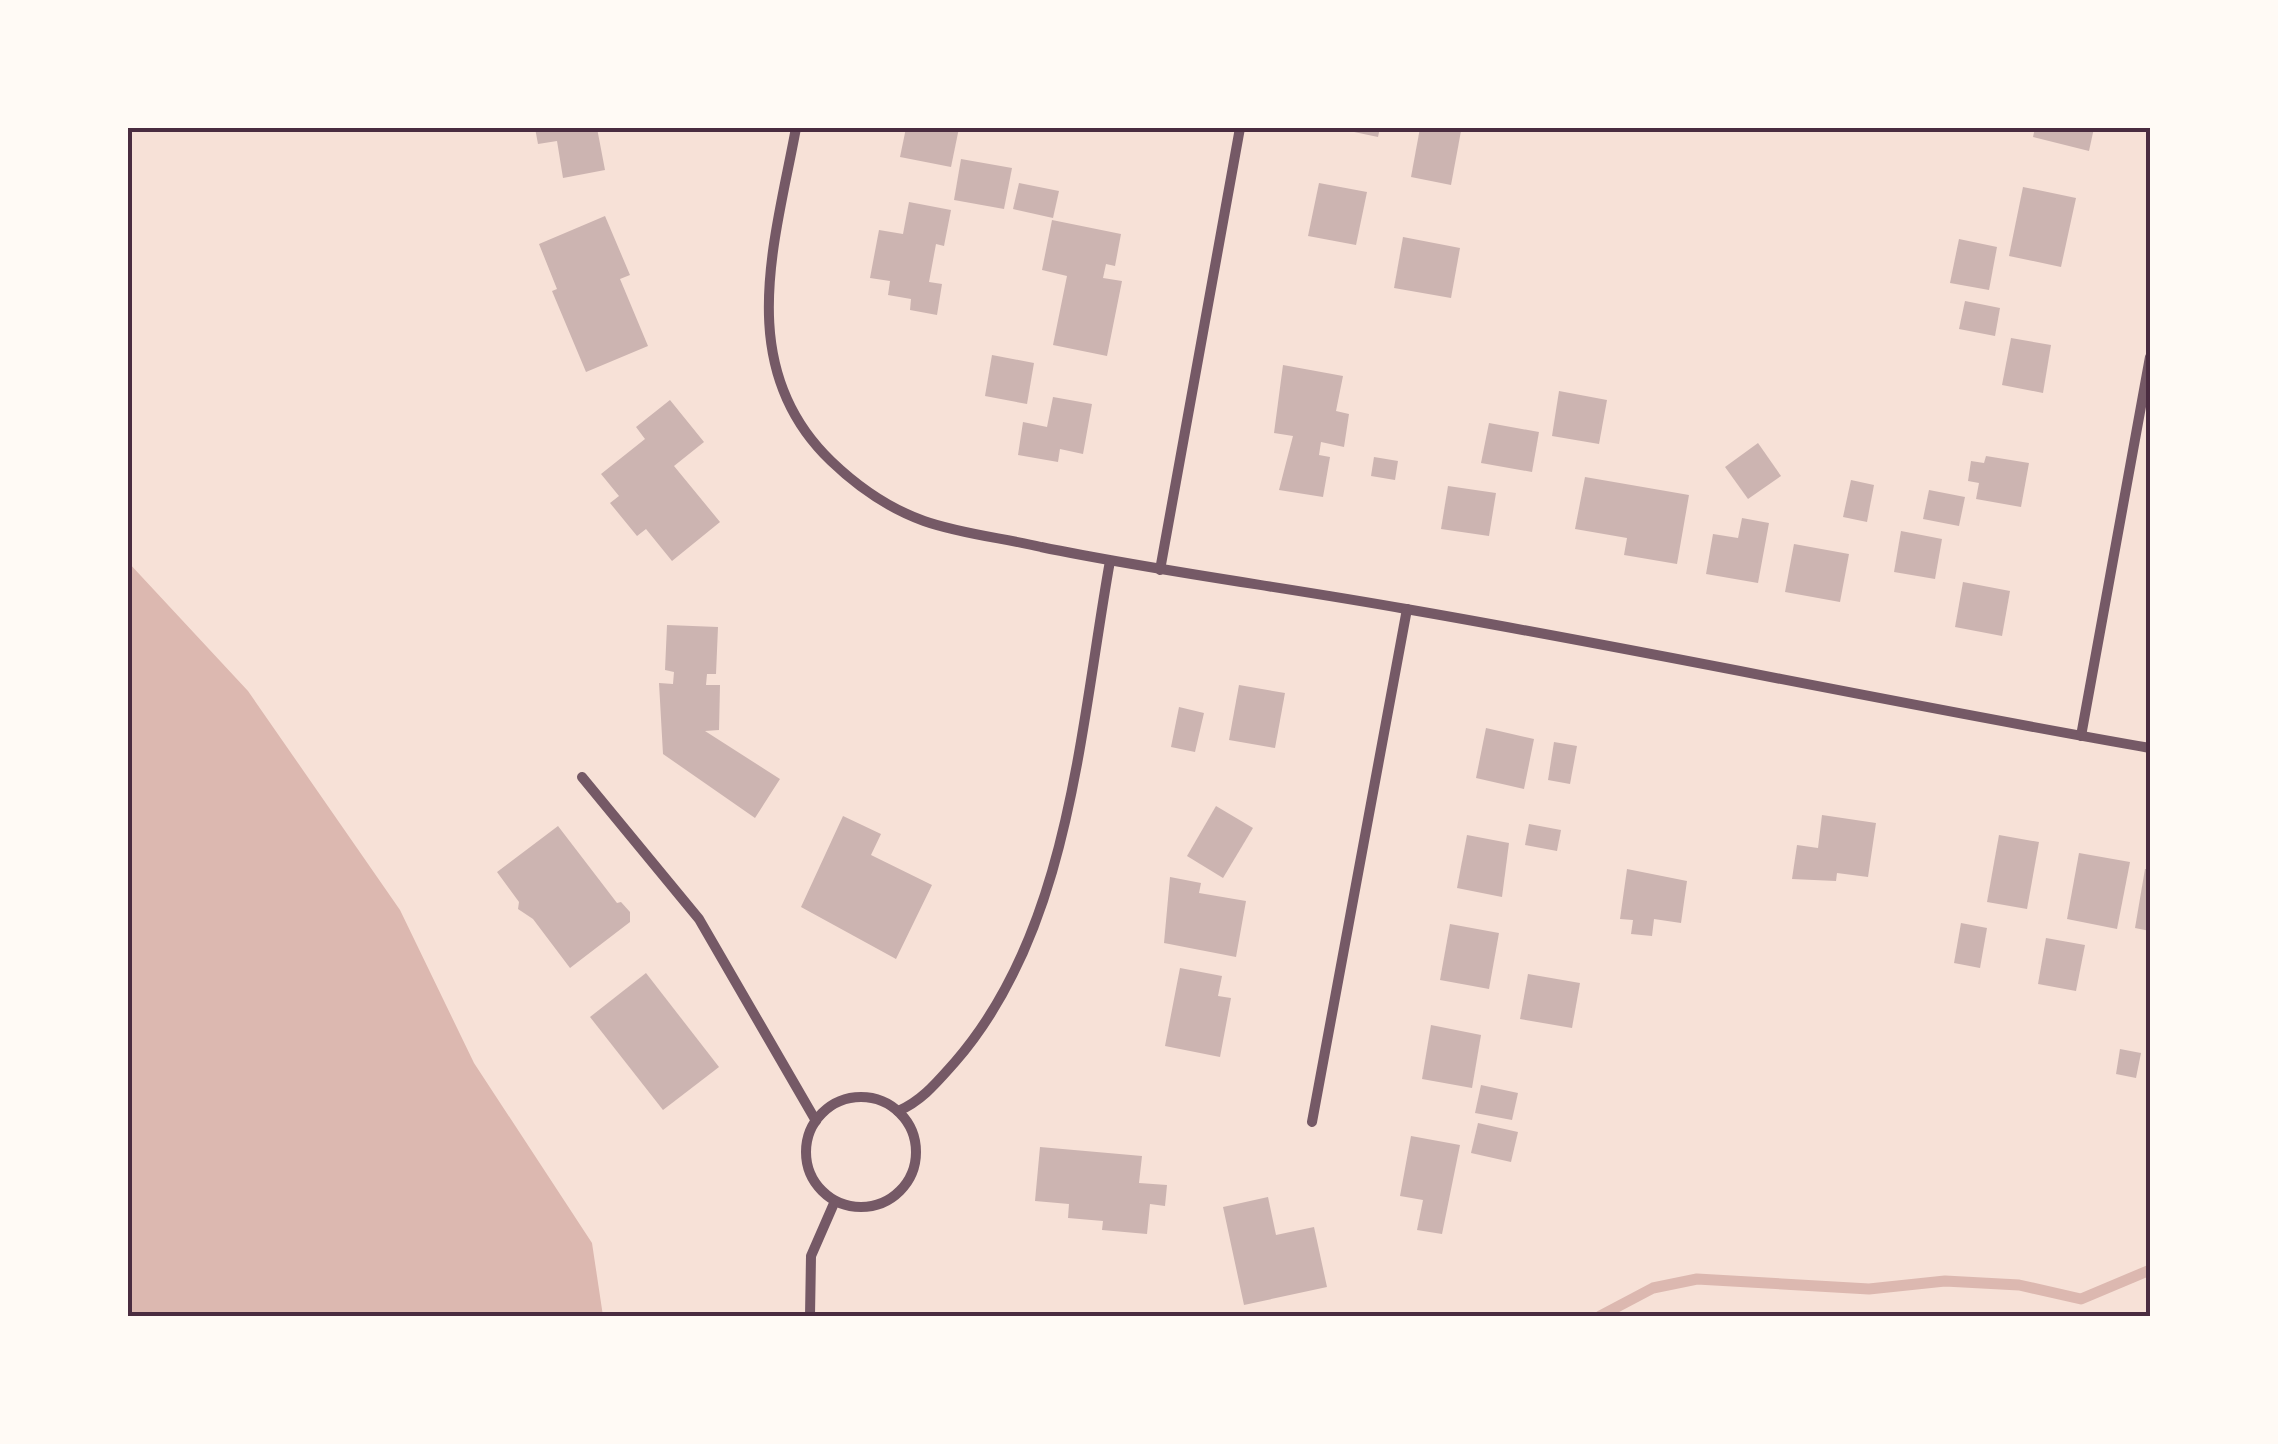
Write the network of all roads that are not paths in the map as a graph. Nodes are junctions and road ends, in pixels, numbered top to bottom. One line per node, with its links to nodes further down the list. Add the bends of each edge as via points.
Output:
1 (796, 128): 4 (street, via 766,322 786,397 816,443 887,506 928,522)
2 (1240, 128): 5 (street)
3 (2150, 357): 7 (street)
4 (1110, 561): 5 (street); 10 (street, via 1047,898 981,1032 940,1080)
5 (1160, 570): 6 (street)
6 (1408, 609): 7 (street); 12 (street)
7 (2081, 736): 8 (street)
8 (2150, 748)
9 (582, 776): 11 (street, via 699,919)
10 (898, 1111): 11 (street, via 864,1097 845,1099); 13 (street, via 916,1141 916,1159 901,1191 870,1207)
11 (816, 1121): 13 (street, via 808,1138 810,1174)
12 (1312, 1122)
13 (835, 1201): 14 (street, via 812,1256)
14 (810, 1316)

